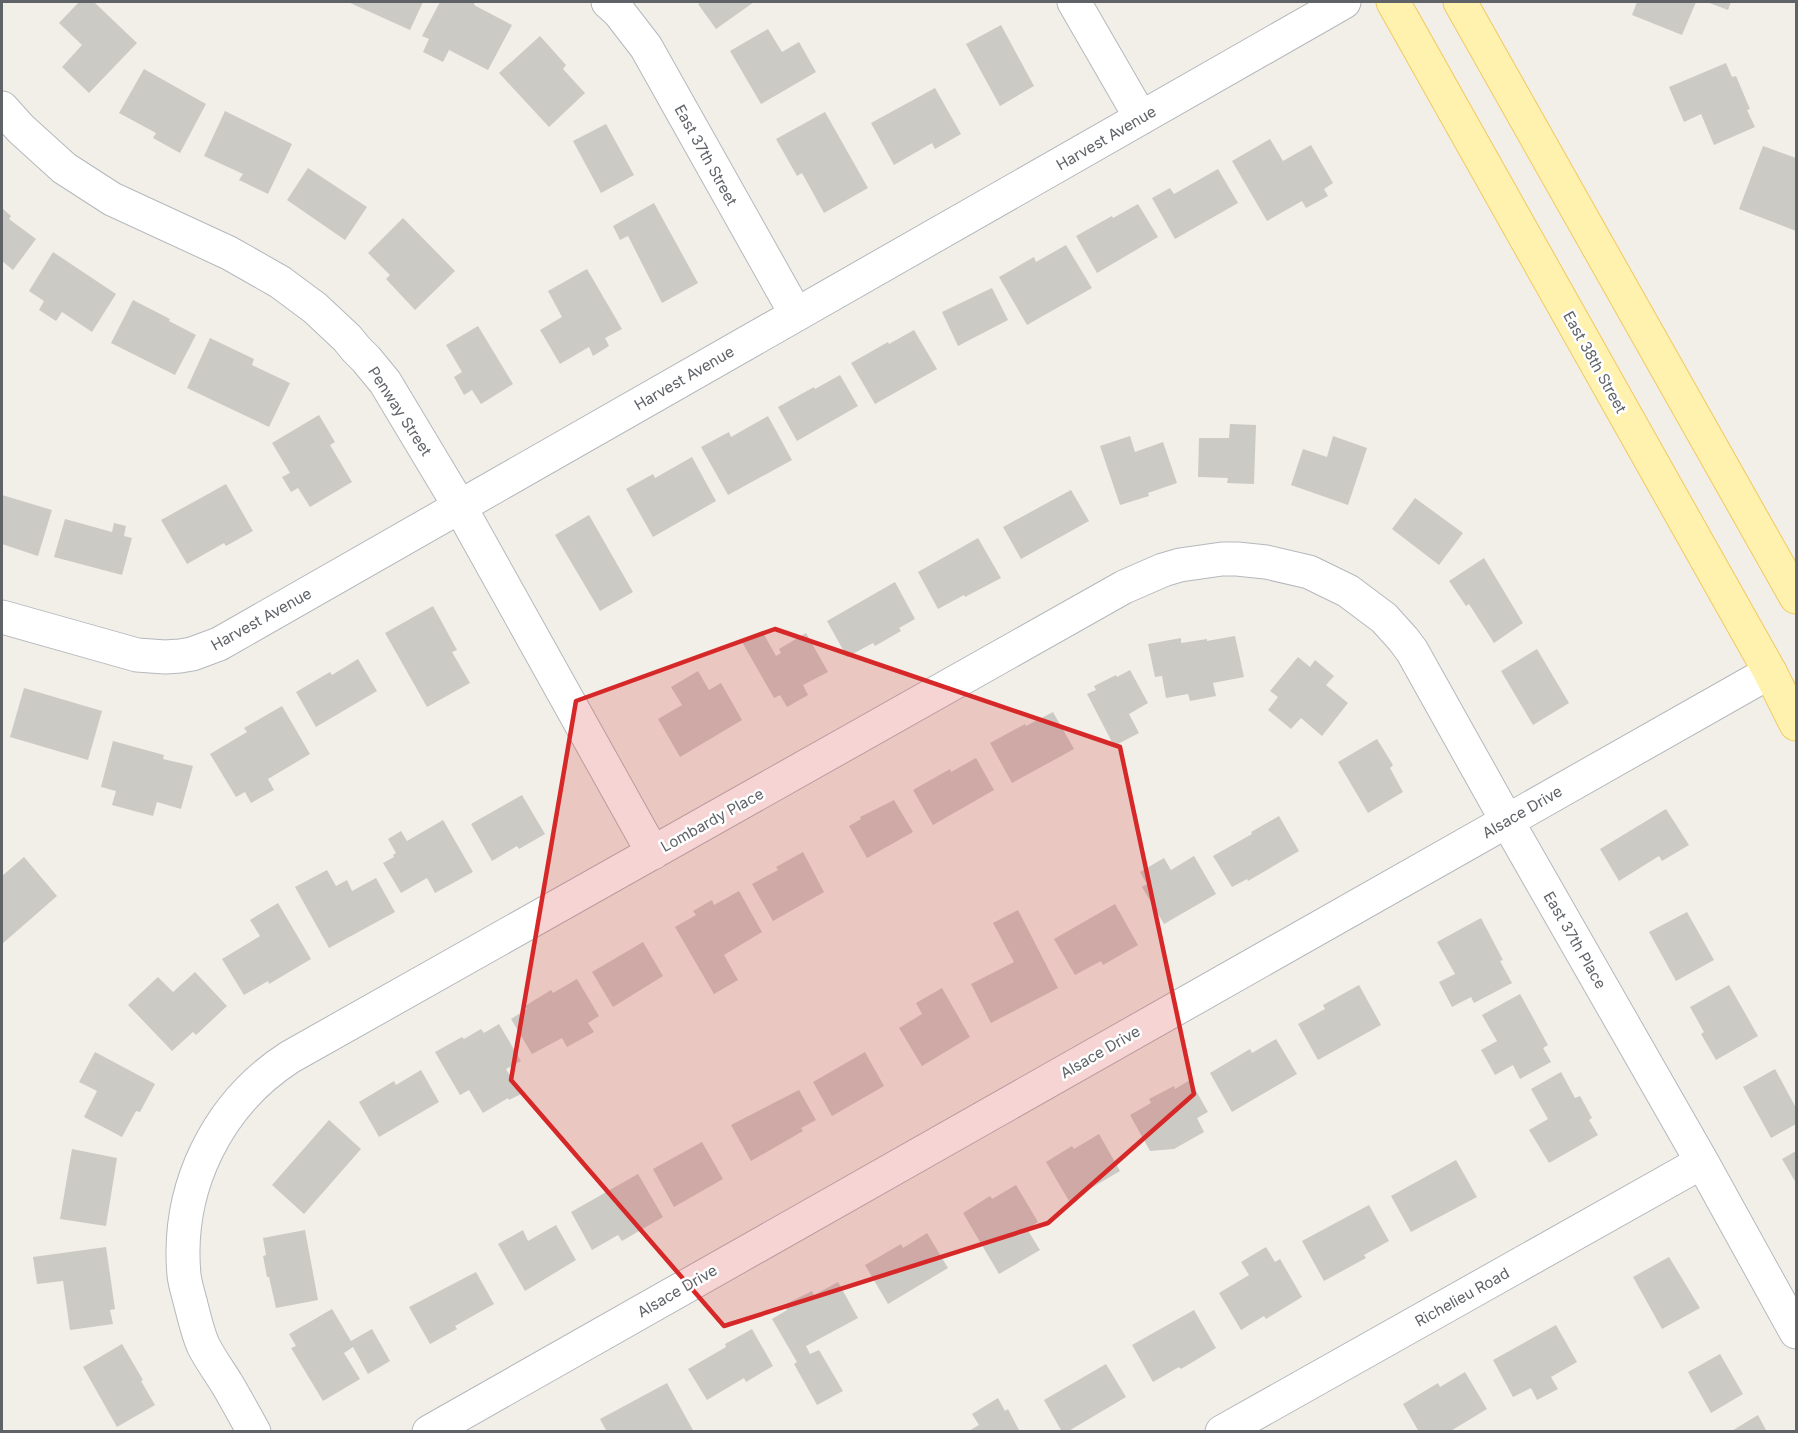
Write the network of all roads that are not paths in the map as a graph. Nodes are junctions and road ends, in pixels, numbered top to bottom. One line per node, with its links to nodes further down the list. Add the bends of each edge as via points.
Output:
1 (608, 2): 8 (street, East 37th Street, via 646,47)
2 (1074, 2): 7 (street)
3 (1344, 2): 7 (street, Harvest Avenue)
4 (1393, 2): 13 (main road, East 38th Street)
5 (1460, 2): 11 (main road)
6 (2, 108): 9 (street, Penway Street, via 64,168 88,184 255,267 315,308 385,382)
7 (1141, 118): 8 (street, Harvest Avenue)
8 (796, 314): 9 (street, Harvest Avenue)
9 (460, 507): 12 (street, Harvest Avenue, via 232,638 192,654 137,655); 16 (street, Penway Street)
10 (1322, 578): 15 (street, East 37th Place, via 1361,600 1404,639); 16 (street, Lombardy Place, via 1295,568 1238,559 1180,565 1146,577)
11 (1797, 597)
12 (2, 617)
13 (1770, 672): 14 (main road, East 38th Street); 15 (street, Alsace Drive)
14 (1797, 724)
15 (1507, 821): 17 (street, East 37th Place); 20 (street, Alsace Drive)
16 (652, 853): 19 (street, Lombardy Place, via 274,1068 224,1121 208,1147 187,1203 184,1275 203,1344)
17 (1702, 1162): 18 (street, East 37th Place); 21 (street, Richelieu Road)
18 (1797, 1332)
19 (254, 1431)
20 (429, 1431)
21 (1222, 1431)

